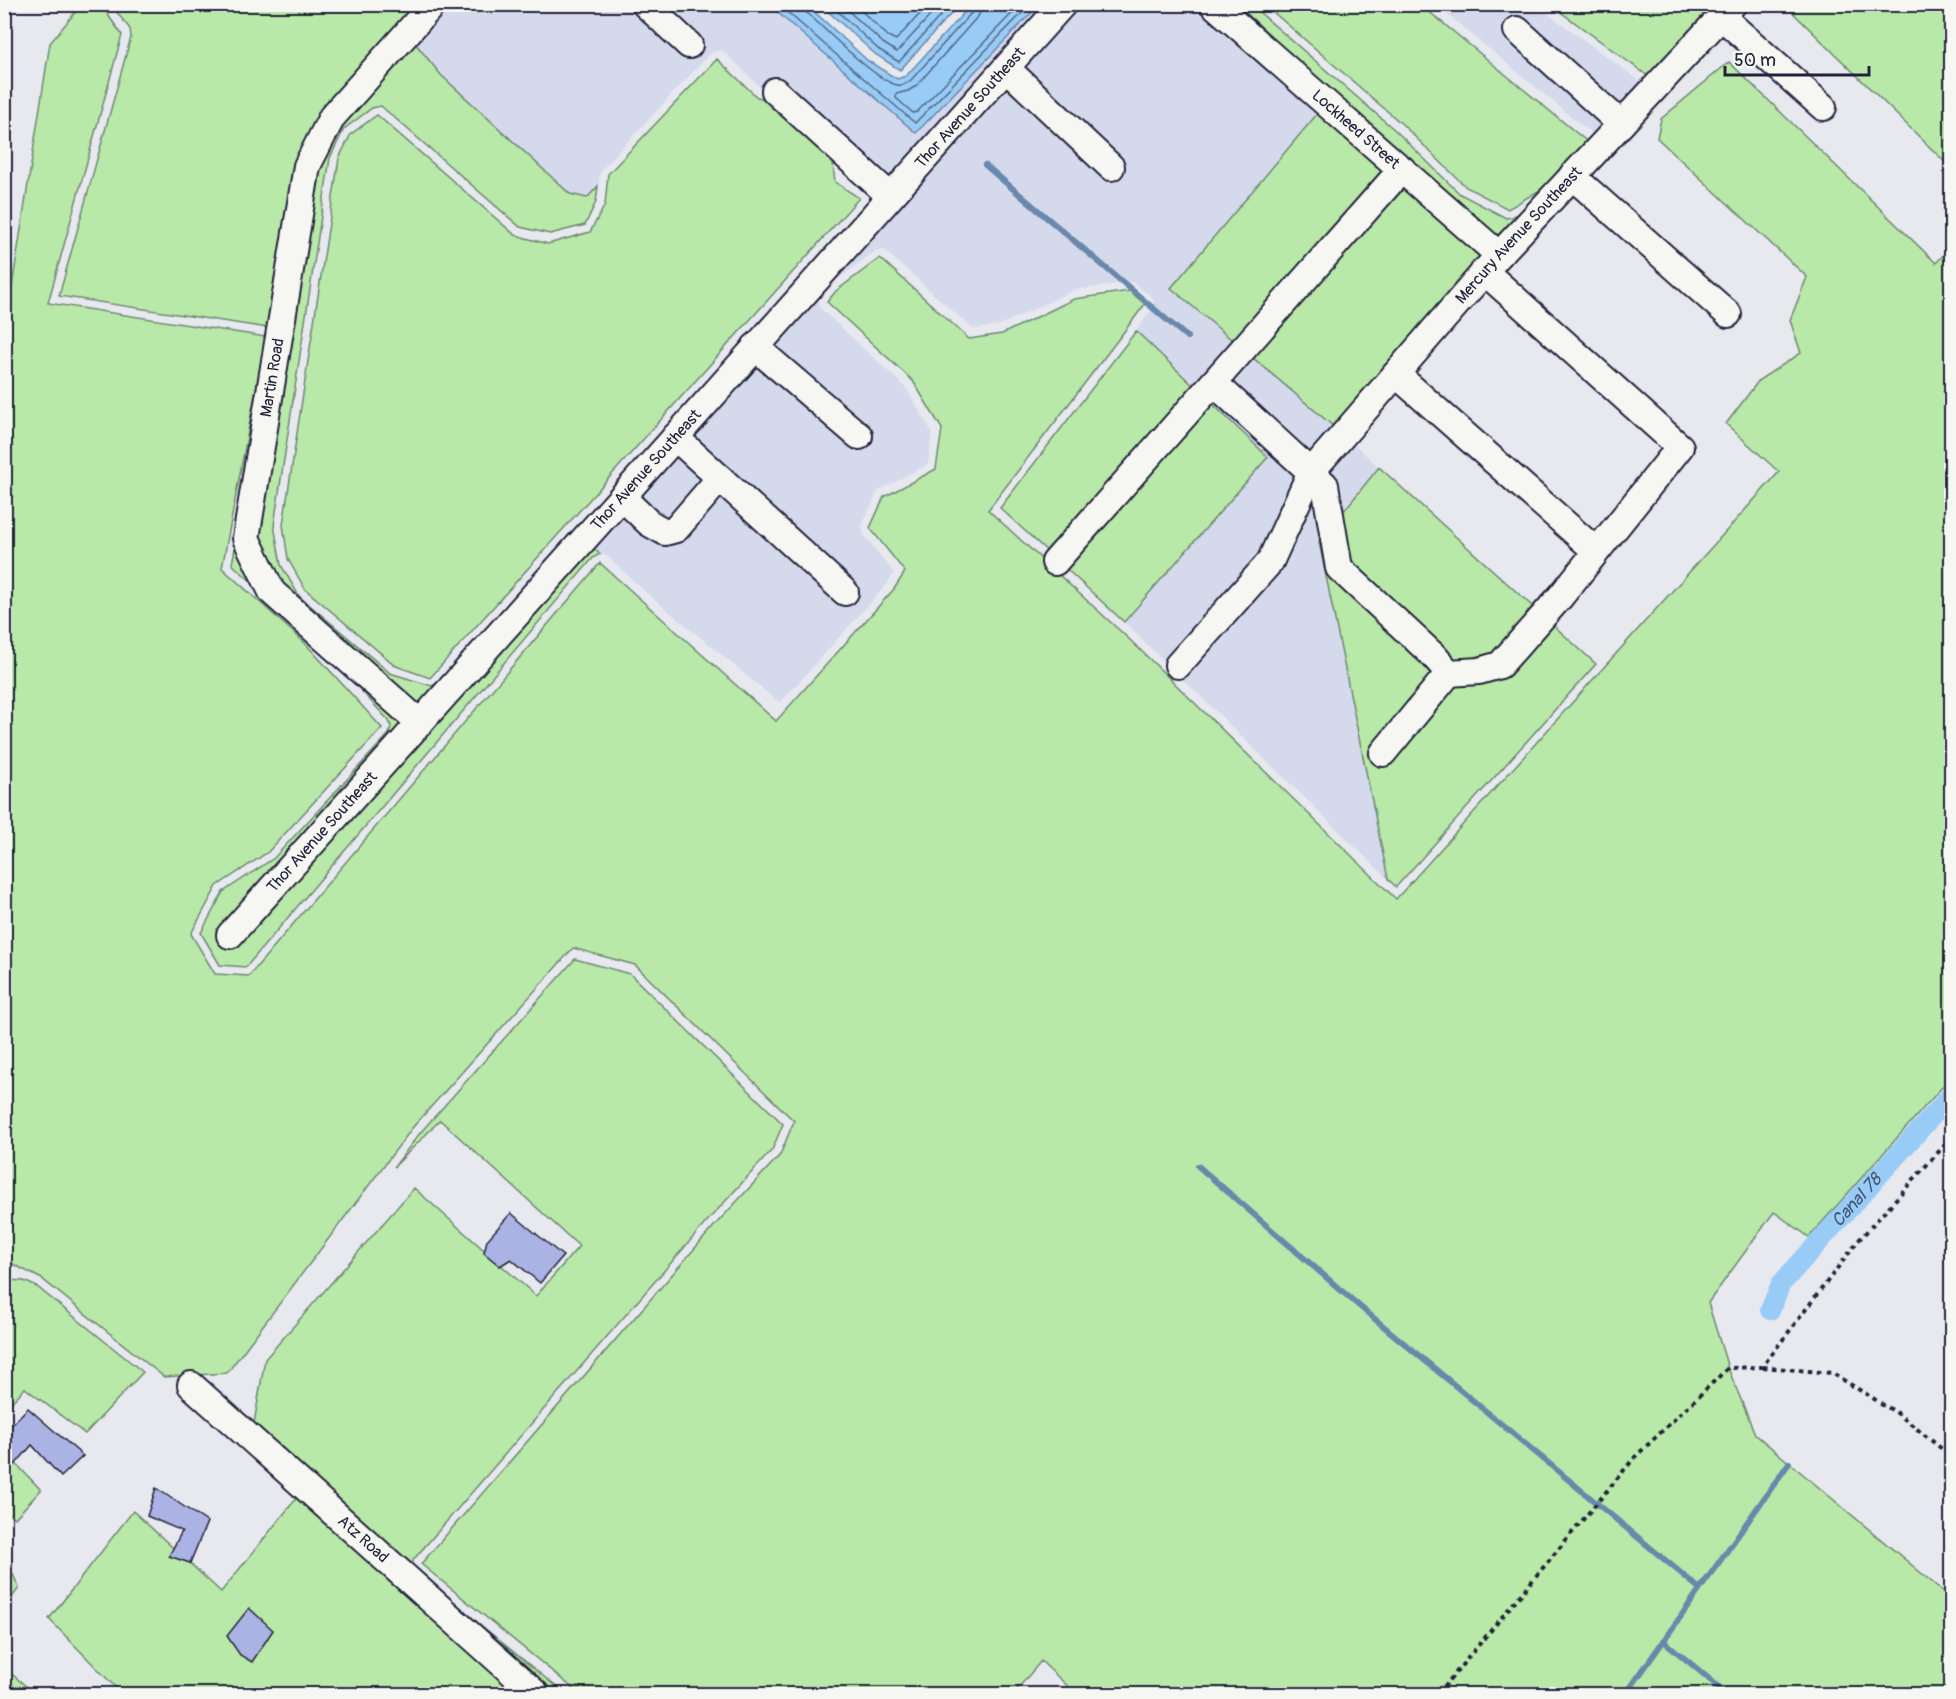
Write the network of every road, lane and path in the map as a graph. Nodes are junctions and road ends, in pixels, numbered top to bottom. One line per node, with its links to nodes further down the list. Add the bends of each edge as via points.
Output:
1 (433, 4): 31 (street, Martin Road, via 332,117 307,166 246,538 272,592)
2 (645, 4): 7 (street)
3 (1063, 4): 8 (street, Thor Avenue Southeast)
4 (1214, 4): 13 (street, Lockheed Street)
5 (1728, 10): 10 (street); 11 (street, Mercury Avenue Southeast)
6 (1517, 30): 11 (street)
7 (689, 45)
8 (1006, 68): 12 (street); 15 (street, Thor Avenue Southeast)
9 (775, 91): 15 (street)
10 (1823, 107)
11 (1621, 124): 14 (street, Mercury Avenue Southeast)
12 (1111, 168)
13 (1402, 169): 16 (street, Lockheed Street); 20 (street)
14 (1572, 176): 16 (street, Mercury Avenue Southeast); 17 (street)
15 (890, 196): 18 (street, Thor Avenue Southeast)
16 (1492, 263): 19 (street, Mercury Avenue Southeast); 26 (street, Lockheed Street, via 1680,447)
17 (1728, 314)
18 (755, 348): 21 (street); 22 (street, Thor Avenue Southeast)
19 (1396, 374): 23 (street, Mercury Avenue Southeast); 26 (street)
20 (1214, 383): 23 (street); 27 (street)
21 (859, 436)
22 (675, 437): 24 (street); 25 (street, Thor Avenue Southeast)
23 (1311, 472): 29 (street, Mercury Avenue Southeast, via 1270,562); 30 (street, via 1325,484 1339,568)
24 (720, 478): 25 (street, via 676,529 665,532 649,523); 28 (street)
25 (622, 497): 31 (street, Thor Avenue Southeast)
26 (1596, 551): 30 (street, via 1500,665)
27 (1055, 562)
28 (845, 592)
29 (1178, 665)
30 (1449, 673): 32 (street)
31 (420, 723): 33 (street, Thor Avenue Southeast)
32 (1383, 753)
33 (230, 935)
34 (1952, 1137): 35 (path, via 1858,1241)
35 (1762, 1367): 37 (path, via 1832,1373 1897,1413); 39 (path, via 1728,1368 1635,1457)
36 (191, 1385): 38 (street, Atz Road)
37 (1952, 1457)
38 (536, 1695)
39 (1438, 1695)

